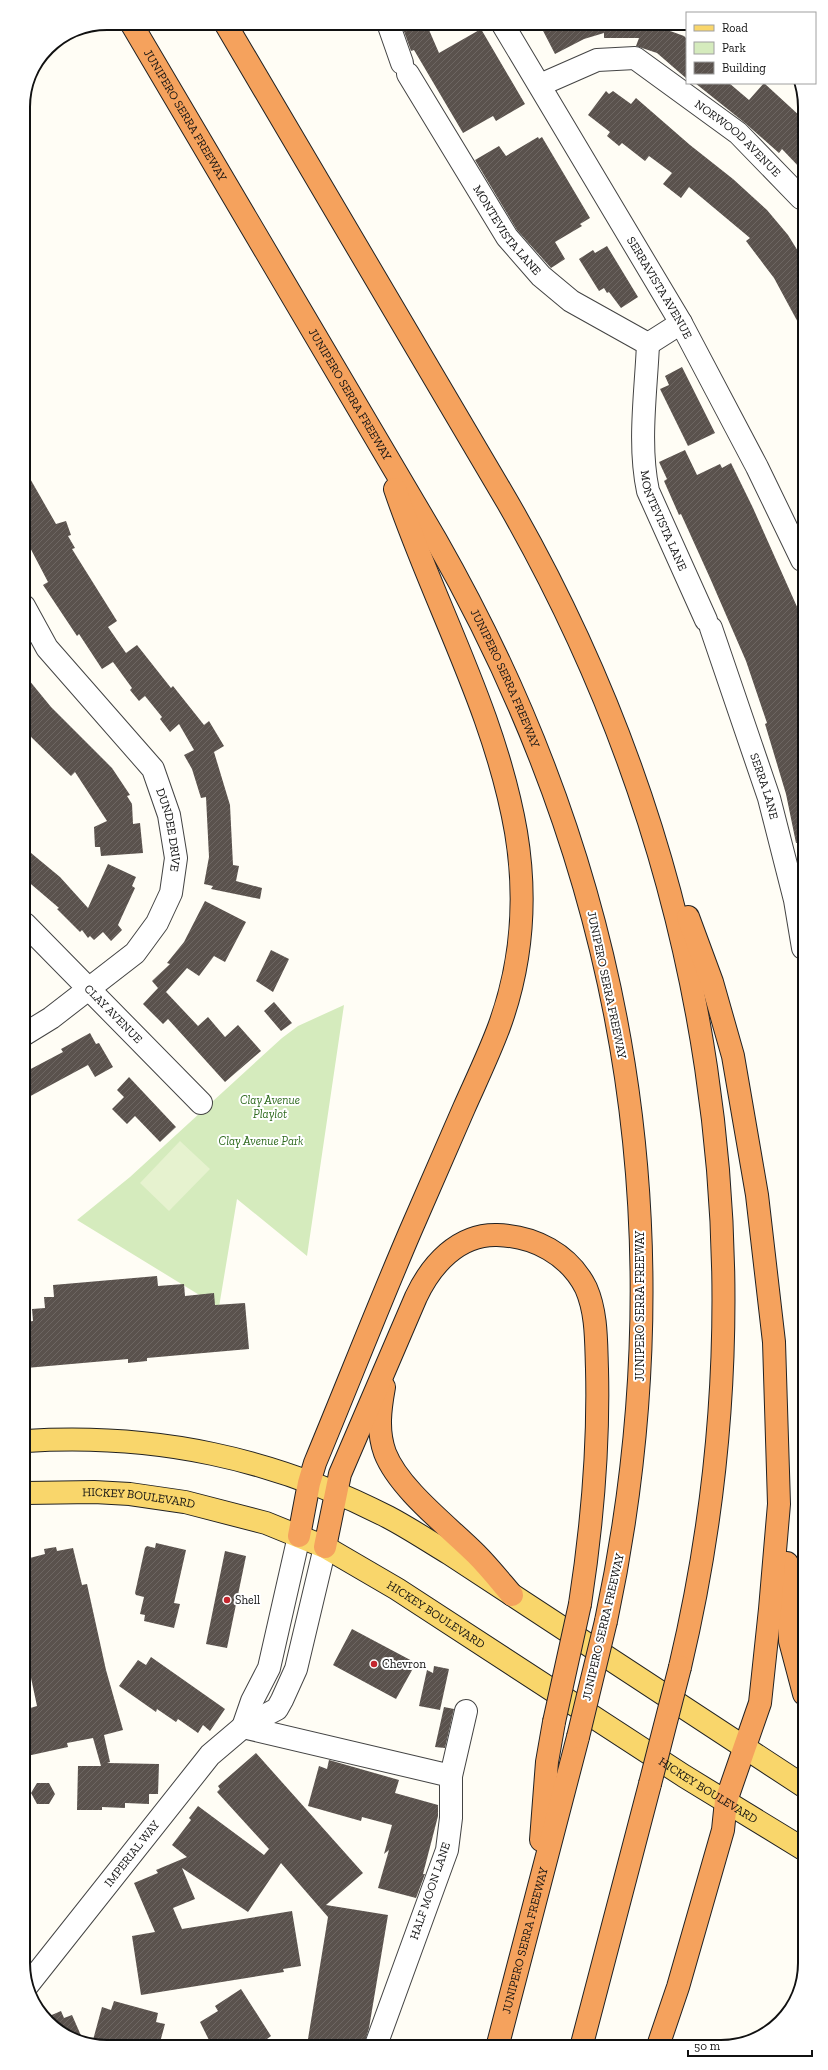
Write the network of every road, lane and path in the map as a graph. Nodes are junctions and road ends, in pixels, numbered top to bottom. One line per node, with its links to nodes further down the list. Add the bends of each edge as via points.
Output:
1 (135, 30): 9 (highway, JUNIPERO SERRA FREEWAY)
2 (230, 30): 13 (highway, via 544,566 605,696 631,764)
3 (391, 30): 8 (street, MONTEVISTA LANE, via 405,69 507,237 540,276 571,301)
4 (506, 30): 5 (street, SERRAVISTA AVENUE)
5 (540, 85): 6 (street, NORWOOD AVENUE, via 597,60 634,58 738,133); 7 (street, SERRAVISTA AVENUE)
6 (798, 195)
7 (681, 323): 8 (street); 10 (street, SERRAVISTA AVENUE, via 757,467)
8 (648, 344): 12 (street, MONTEVISTA LANE, via 643,452 648,492)
9 (381, 446): 21 (highway, via 410,531 453,632 499,765 513,817 520,857 521,925 512,982 497,1033 405,1245); 36 (highway, JUNIPERO SERRA FREEWAY, bridge, via 468,596 518,701 546,768 572,843 592,913 616,1018 632,1118 639,1190 642,1336 638,1414 631,1478 621,1550 606,1621)
10 (798, 552)
11 (30, 617): 16 (street, DUNDEE DRIVE, via 47,648 153,770 169,815 176,858 171,893 157,923 135,954)
12 (708, 624): 14 (street, SERRA LANE, via 769,798)
13 (653, 833): 24 (highway, via 712,982 724,1019 738,1084 757,1195 771,1311); 40 (highway, bridge, via 682,937 703,1043 716,1150 723,1257 722,1365 714,1475 698,1583 680,1667)
14 (798, 918)
15 (30, 929): 16 (street, CLAY AVENUE)
16 (87, 988): 17 (street, DUNDEE DRIVE, via 51,1018); 18 (street, CLAY AVENUE)
17 (30, 1031)
18 (201, 1103)
19 (392, 1356): 23 (highway, via 368,1404); 27 (highway, via 380,1413 382,1441 390,1463 404,1483); 36 (highway, bridge, via 416,1297 431,1270 447,1254 466,1242 494,1235 526,1238 556,1252 579,1276 590,1298 594,1321 597,1396 593,1504 580,1604 554,1722 543,1802)
20 (30, 1441): 21 (main road, via 104,1439 168,1445 235,1458)
21 (309, 1483): 23 (main road); 25 (highway)
22 (30, 1493): 25 (main road, HICKEY BOULEVARD, via 94,1492 179,1501 239,1515)
23 (334, 1493): 26 (highway); 27 (main road, via 405,1526)
24 (779, 1504): 28 (highway, via 787,1560 790,1641); 31 (highway, via 761,1694 756,1718)
25 (299, 1536): 26 (main road, HICKEY BOULEVARD); 30 (street, via 269,1668 252,1701)
26 (325, 1547): 30 (street, IMPERIAL WAY, via 299,1658 287,1691 277,1709); 34 (main road, HICKEY BOULEVARD, via 403,1592)
27 (512, 1595): 31 (main road)
28 (798, 1674)
29 (466, 1711): 32 (street, HALF MOON LANE)
30 (243, 1727): 32 (street); 37 (street, IMPERIAL WAY, via 210,1755)
31 (744, 1748): 33 (main road); 34 (highway)
32 (451, 1776): 38 (street, HALF MOON LANE, via 451,1818 447,1850)
33 (798, 1783)
34 (726, 1802): 35 (main road, HICKEY BOULEVARD); 41 (highway, via 723,1830)
35 (798, 1846)
36 (538, 1889): 39 (highway, JUNIPERO SERRA FREEWAY)
37 (32, 1979)
38 (378, 2040)
39 (499, 2040)
40 (583, 2040)
41 (660, 2040)

